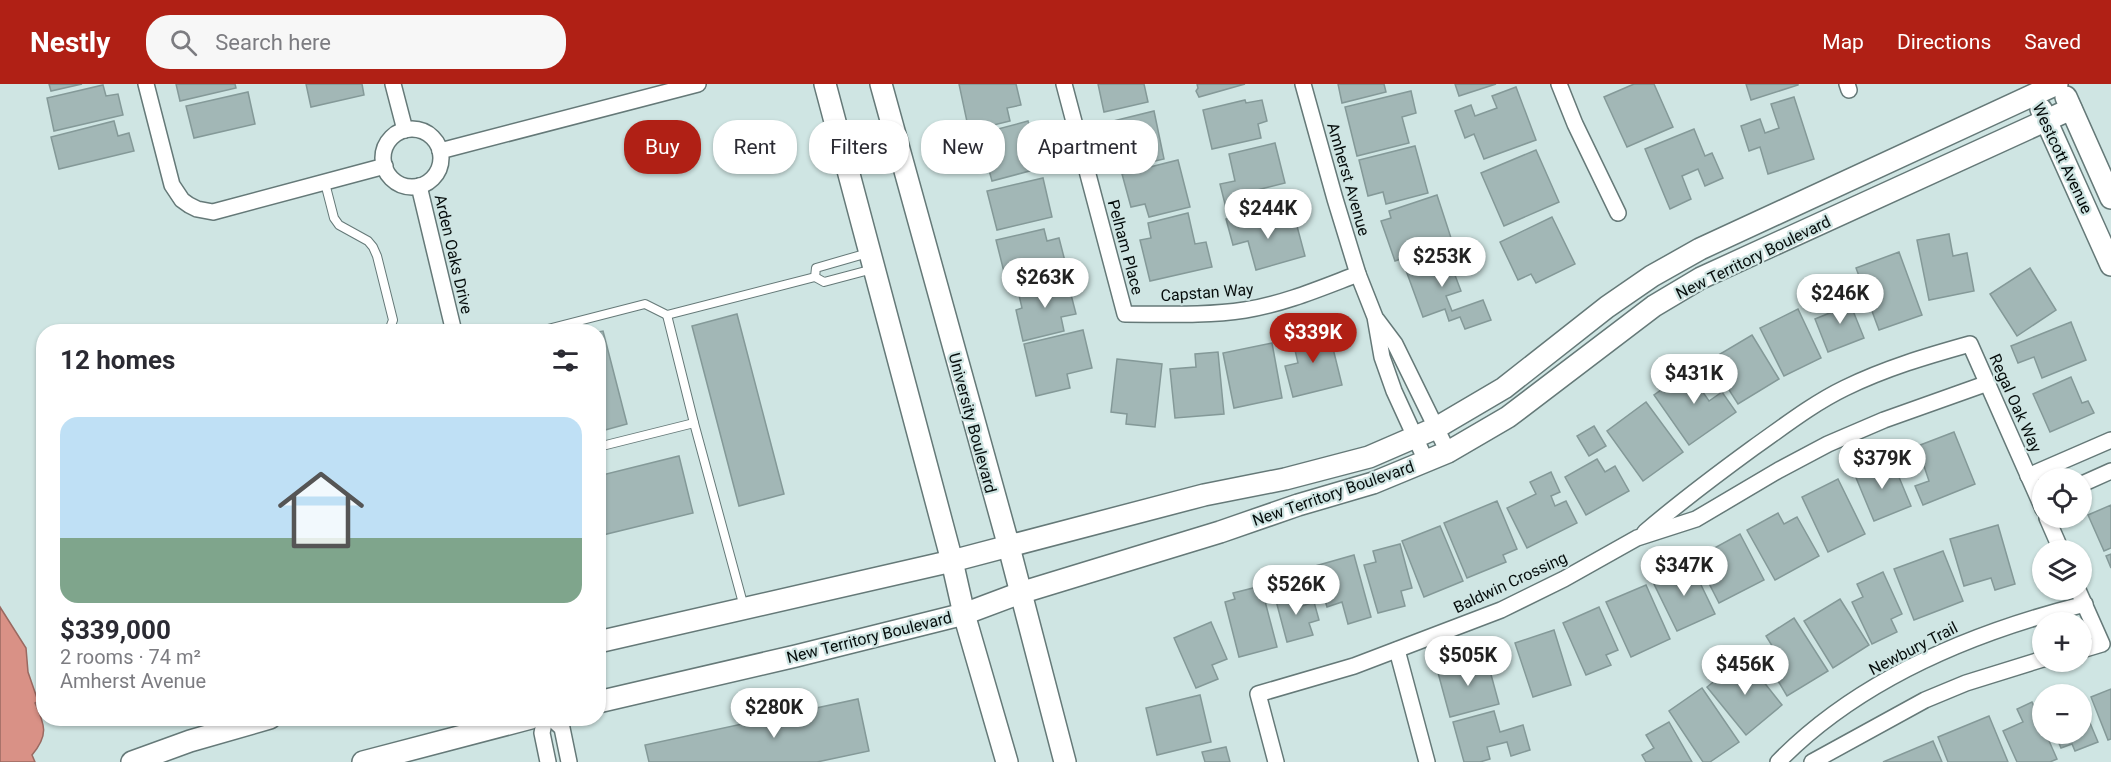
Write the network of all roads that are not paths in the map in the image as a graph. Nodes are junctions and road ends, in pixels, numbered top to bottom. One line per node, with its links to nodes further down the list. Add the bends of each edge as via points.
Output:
1 (146, 84): 19 (street, via 169,178 176,193 189,205 213,212)
2 (393, 84): 16 (street)
3 (698, 84): 12 (street)
4 (825, 84): 23 (street)
5 (865, 84): 14 (street)
6 (880, 84): 14 (street, University Boulevard)
7 (1064, 84): 27 (street, Pelham Place)
8 (1303, 84): 25 (street, Amherst Avenue)
9 (1559, 84): 22 (street)
10 (2058, 84): 11 (street, New Territory Boulevard); 13 (street, Westcott Avenue)
11 (2031, 89): 15 (street, Westcott Avenue); 36 (street, New Territory Boulevard, via 1652,276 1504,388)
12 (645, 91): 17 (street)
13 (2071, 109): 15 (street, New Territory Boulevard); 21 (street, Westcott Avenue)
14 (889, 114): 47 (street, University Boulevard)
15 (2046, 120): 24 (street, Westcott Avenue); 40 (street, New Territory Boulevard, via 1701,278 1654,306 1508,417)
16 (405, 130): 17 (street, via 428,133); 18 (street, via 386,145)
17 (440, 151): 20 (street, via 439,172)
18 (385, 166): 19 (street); 20 (street, via 397,183)
19 (326, 183): 30 (lane, via 339,225 373,246)
20 (419, 186): 31 (street, Arden Oaks Drive)
21 (2111, 198)
22 (1618, 213)
23 (872, 260): 26 (lane, via 824,282); 26 (lane, via 816,268); 48 (street)
24 (2111, 265)
25 (1358, 274): 27 (street, Capstan Way, via 1245,310); 29 (street, Amherst Avenue)
26 (815, 277): 28 (lane)
27 (1125, 314)
28 (667, 315): 32 (lane, via 645,304); 35 (lane)
29 (1375, 317): 36 (street, Amherst Avenue, via 1395,344); 37 (street, Amherst Avenue, via 1382,357)
30 (392, 324)
31 (452, 324)
32 (567, 324)
33 (1970, 344): 34 (street, Regal Oak Way); 46 (street, Baldwin Crossing, via 1880,372 1804,411)
34 (1988, 383): 43 (street, Regal Oak Way); 46 (street, Baldwin Crossing, via 1828,444 1696,519)
35 (694, 423): 39 (lane); 52 (lane)
36 (1436, 428): 37 (street, New Territory Boulevard); 40 (street, Amherst Avenue)
37 (1414, 437): 41 (street, Amherst Avenue); 47 (street, New Territory Boulevard, via 1369,457 1204,495)
38 (2111, 440): 43 (street)
39 (606, 445)
40 (1448, 452): 41 (street, New Territory Boulevard)
41 (1426, 461): 49 (street, New Territory Boulevard, via 1373,483)
42 (2111, 471): 44 (street)
43 (2028, 476): 45 (street, Regal Oak Way)
44 (2092, 480)
45 (2032, 484)
46 (1637, 538): 58 (street, Baldwin Crossing, via 1501,610)
47 (1009, 547): 48 (street, New Territory Boulevard); 49 (street, University Boulevard)
48 (952, 561): 52 (street, New Territory Boulevard); 54 (street)
49 (1020, 593): 54 (street, New Territory Boulevard); 70 (street, University Boulevard)
50 (2083, 600): 51 (street)
51 (2085, 604): 53 (street); 73 (street, Newbury Trail, via 1989,631 1898,673 1840,710)
52 (744, 609): 56 (street, New Territory Boulevard)
53 (2088, 612)
54 (964, 614): 60 (street, New Territory Boulevard); 69 (street)
55 (2092, 621): 57 (street, via 2102,645)
56 (606, 640)
57 (2092, 648)
58 (1397, 650): 71 (street, Baldwin Crossing, via 1258,694); 72 (street)
59 (2032, 662): 74 (street, via 1925,700)
60 (606, 700)
61 (242, 726): 65 (street)
62 (500, 726): 66 (street)
63 (543, 726): 67 (street)
64 (560, 726): 68 (street)
65 (132, 762)
66 (363, 762)
67 (548, 762)
68 (569, 762)
69 (1007, 762)
70 (1065, 762)
71 (1276, 762)
72 (1427, 762)
73 (1778, 762)
74 (1812, 762)

